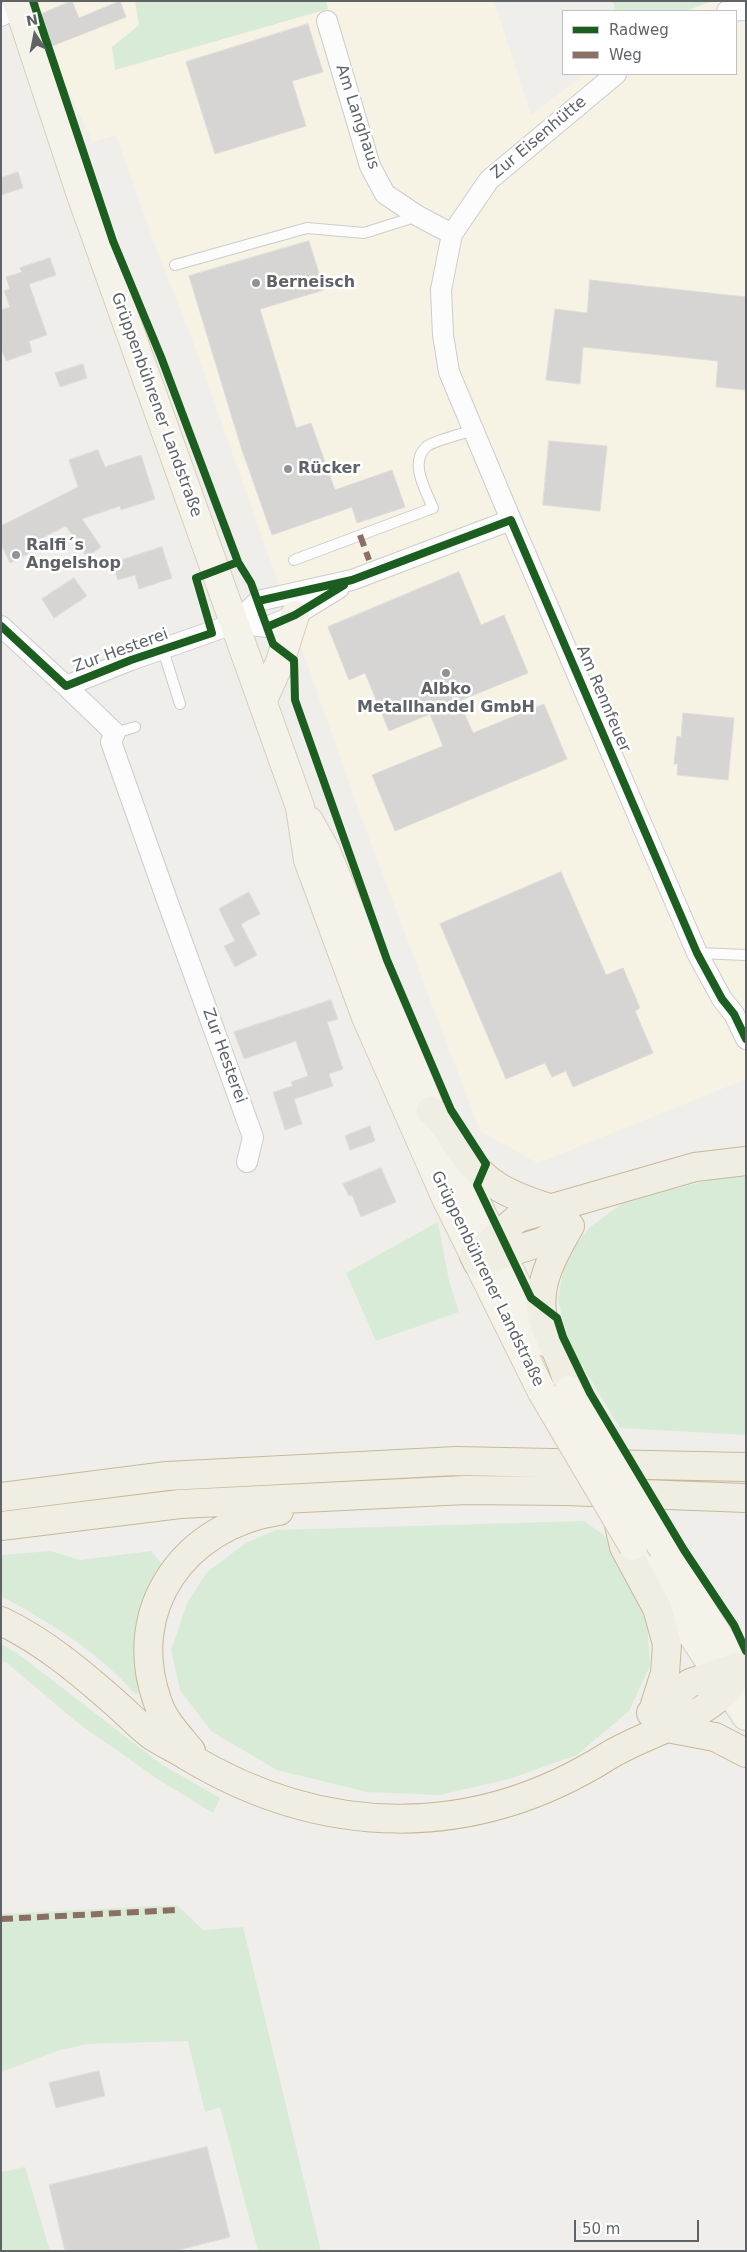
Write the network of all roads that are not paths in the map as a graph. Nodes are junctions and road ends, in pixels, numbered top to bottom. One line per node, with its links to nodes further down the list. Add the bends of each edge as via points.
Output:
1 (16, 6): 12 (main road, Grüppenbührener Landstraße)
2 (327, 21): 4 (street, Am Langhaus, via 370,166 385,194)
3 (615, 75): 5 (street, Zur Eisenhütte, via 489,180)
4 (418, 216): 5 (street, Am Langhaus); 6 (lane, via 364,234 307,228)
5 (452, 234): 7 (street, Zur Eisenhütte, via 441,290 443,334 450,372)
6 (175, 265)
7 (474, 430): 8 (street, Zur Eisenhütte); 9 (lane, via 427,446 419,458 420,477 433,508)
8 (511, 520): 10 (street); 21 (street, Am Rennfeuer)
9 (294, 560)
10 (352, 580): 11 (street); 12 (street, via 258,601)
11 (295, 615): 12 (street, via 267,627); 16 (main road, via 280,662)
12 (236, 624): 14 (street, Zur Hesterei); 16 (main road, Grüppenbührener Landstraße)
13 (1, 626): 15 (street, Zur Hesterei)
14 (163, 650): 15 (street, Zur Hesterei); 17 (lane)
15 (66, 686): 19 (street, Zur Hesterei)
16 (263, 700): 20 (main road, Grüppenbührener Landstraße)
17 (180, 704)
18 (135, 727): 19 (lane)
19 (115, 733): 26 (street, Zur Hesterei, via 111,742 253,1137)
20 (300, 807): 24 (main road, Grüppenbührener Landstraße, via 326,851); 30 (main road, Grüppenbührener Landstraße, via 308,860 366,1017)
21 (697, 953): 22 (lane); 23 (street, Am Rennfeuer)
22 (746, 955)
23 (746, 1039)
24 (431, 1111): 28 (highway, via 443,1119 453,1139 481,1176 514,1196); 30 (main road, Grüppenbührener Landstraße)
25 (746, 1161): 27 (highway, via 695,1167)
26 (247, 1162)
27 (611, 1192): 28 (highway); 29 (highway)
28 (549, 1208): 30 (highway, via 518,1218)
29 (570, 1226): 30 (highway, via 542,1242); 31 (highway, via 546,1271 542,1306 545,1326 565,1369)
30 (486, 1253): 31 (main road, Grüppenbührener Landstraße); 37 (main road, Grüppenbührener Landstraße, bridge, via 542,1392)
31 (569, 1390): 39 (main road, Grüppenbührener Landstraße, bridge)
32 (746, 1467): 34 (highway, via 456,1461 167,1476)
33 (405, 1493): 35 (highway, via 548,1491); 36 (highway, via 180,1504); 43 (highway, via 384,1505 263,1513 211,1535 186,1556 156,1603 148,1626 147,1656 157,1702 168,1724)
34 (1, 1497)
35 (746, 1498)
36 (1, 1526)
37 (625, 1538): 39 (main road, Grüppenbührener Landstraße); 41 (highway, via 653,1597 667,1644)
38 (1, 1621): 43 (highway, via 57,1654 152,1735)
39 (733, 1676): 40 (main road, Grüppenbührener Landstraße); 41 (highway, via 690,1683)
40 (746, 1716)
41 (660, 1719): 42 (highway, via 715,1737); 43 (highway, via 586,1770 546,1789 485,1810 425,1819 351,1816 296,1805 243,1786)
42 (746, 1753)
43 (203, 1766)

